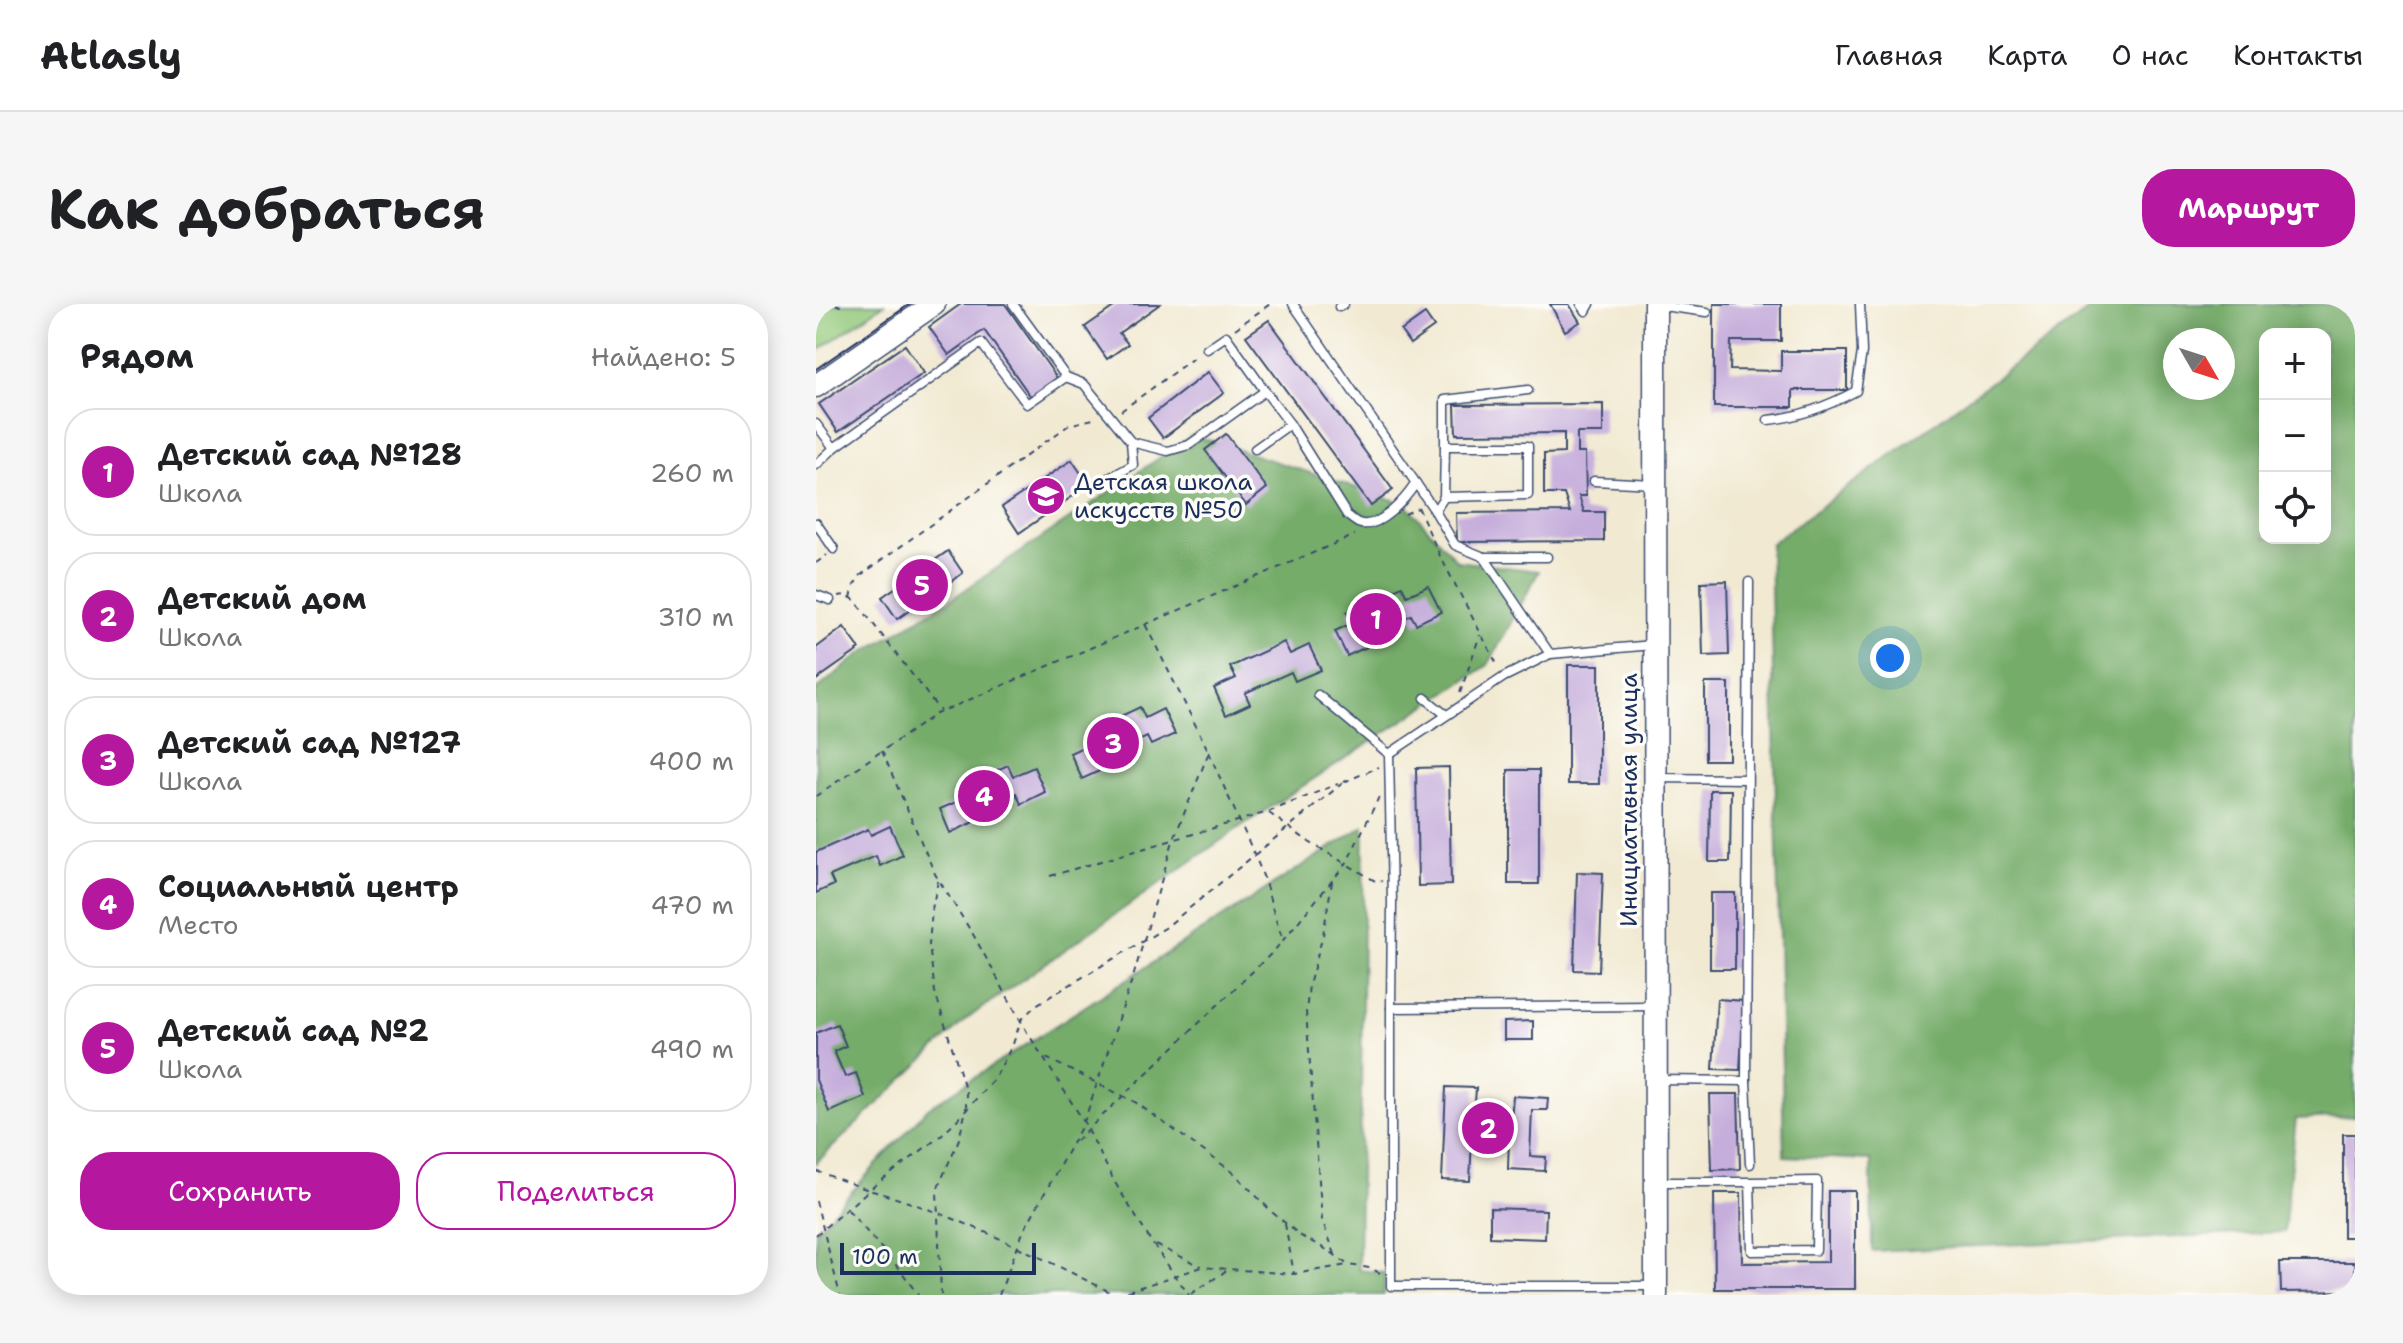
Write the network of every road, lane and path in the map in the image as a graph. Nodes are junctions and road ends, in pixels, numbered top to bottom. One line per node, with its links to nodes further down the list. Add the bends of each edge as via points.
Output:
1 (833, 304): 2 (path); 12 (path)
2 (845, 304)
3 (934, 304): 16 (main road)
4 (1013, 304): 15 (lane)
5 (1270, 304): 13 (path)
6 (1293, 304): 30 (lane)
7 (1581, 304): 8 (lane, via 1586,311)
8 (1590, 304)
9 (1655, 304): 11 (lane); 31 (main road, Инициативная улица)
10 (1860, 304): 20 (lane, via 1862,352 1856,391 1792,418)
11 (1707, 312)
12 (816, 315)
13 (1226, 336): 14 (lane); 18 (lane)
14 (1207, 349): 19 (path)
15 (1066, 377): 19 (lane, via 1084,384); 25 (lane, via 1027,404 981,343)
16 (816, 386)
17 (1528, 390): 24 (lane, via 1445,400)
18 (1265, 391): 22 (lane); 23 (lane, via 1189,445 1168,451)
19 (1110, 417): 23 (lane); 42 (path, via 1069,425 861,575)
20 (1768, 420)
21 (816, 424): 25 (lane)
22 (1290, 424): 26 (lane); 30 (lane, via 1347,515 1359,524 1373,523 1387,513)
23 (1131, 442): 29 (lane, via 1133,465)
24 (1445, 446): 32 (lane); 32 (lane, via 1528,446 1528,495)
25 (834, 448): 27 (lane)
26 (1255, 449)
27 (816, 465)
28 (1594, 481): 31 (lane)
29 (1100, 483)
30 (1416, 483): 33 (lane)
31 (1655, 484): 46 (main road, Инициативная улица)
32 (1444, 497): 33 (lane)
33 (1435, 511): 38 (lane, via 1455,545)
34 (1404, 514): 45 (path, via 1419,508)
35 (816, 523): 37 (lane)
36 (1361, 532): 44 (path)
37 (834, 549)
38 (1484, 557): 39 (lane); 47 (lane)
39 (1547, 557)
40 (1749, 582): 58 (lane)
41 (816, 595): 43 (lane)
42 (851, 598): 43 (path); 52 (path)
43 (830, 600)
44 (1145, 624): 52 (path); 55 (path)
45 (1481, 633): 48 (path); 51 (path)
46 (1655, 645): 47 (lane); 57 (main road, Инициативная улица)
47 (1550, 654): 48 (lane)
48 (1504, 677): 51 (lane)
49 (1318, 695): 56 (lane)
50 (1425, 698): 53 (lane)
51 (1454, 709): 53 (lane)
52 (940, 712): 54 (path)
53 (1446, 715): 56 (lane)
54 (882, 751): 60 (path); 68 (path)
55 (1209, 752): 62 (path); 64 (path)
56 (1389, 763): 59 (path); 66 (path); 69 (lane)
57 (1656, 778): 58 (lane); 73 (main road, Инициативная улица)
58 (1747, 779): 78 (lane)
59 (1344, 782): 61 (path); 63 (path)
60 (816, 796)
61 (1268, 812): 62 (path); 63 (path)
62 (1240, 819): 64 (path); 65 (path)
63 (1287, 827): 65 (path); 66 (path)
64 (1173, 841): 67 (path); 71 (path)
65 (1254, 854): 71 (path, via 1165,928); 72 (path)
66 (1346, 864): 69 (path, via 1377,882); 70 (path)
67 (1050, 876)
68 (938, 880): 75 (path); 81 (path, via 929,945 935,992 966,1092)
69 (1391, 880): 74 (lane)
70 (1332, 881): 72 (path); 98 (path, via 1306,1012 1322,1220)
71 (1144, 939): 75 (path, via 1036,1005); 79 (path)
72 (1284, 940): 80 (path)
73 (1656, 1006): 74 (lane); 77 (main road, Инициативная улица)
74 (1391, 1008): 104 (lane)
75 (1021, 1020): 76 (path); 81 (path, via 996,1076)
76 (1045, 1057): 79 (path); 82 (path)
77 (1656, 1080): 78 (lane); 87 (main road, Инициативная улица)
78 (1746, 1081): 85 (lane)
79 (1097, 1083): 80 (path); 82 (path)
80 (1124, 1095): 83 (path); 93 (path, via 1234,1173)
81 (966, 1110): 89 (path); 92 (path, via 937,1190)
82 (1084, 1122): 83 (path); 84 (path)
83 (1087, 1130): 84 (path); 96 (path)
84 (1075, 1141): 97 (path)
85 (1750, 1164)
86 (816, 1171): 89 (path)
87 (1656, 1182): 88 (lane); 105 (main road, Инициативная улица)
88 (1750, 1182): 88 (lane, via 1752,1251 1816,1250 1817,1181)
89 (869, 1190): 91 (path); 92 (path)
90 (816, 1201): 94 (path)
91 (847, 1210): 94 (path); 108 (path)
92 (938, 1214): 97 (path); 109 (path)
93 (1285, 1223): 98 (path); 102 (path)
94 (822, 1229): 95 (path); 107 (path)
95 (816, 1235)
96 (1154, 1244): 100 (path); 103 (path)
97 (1018, 1246): 110 (path); 111 (path)
98 (1336, 1255): 99 (path)
99 (1348, 1265): 102 (path); 104 (path, via 1370,1268)
100 (1202, 1267): 101 (path); 103 (path)
101 (1227, 1270): 102 (path); 112 (path)
102 (1294, 1274)
103 (1176, 1276): 111 (path); 112 (path)
104 (1392, 1287): 106 (lane)
105 (1656, 1290): 106 (lane)
106 (1561, 1291)
107 (840, 1295)
108 (918, 1295)
109 (941, 1295)
110 (999, 1295)
111 (1116, 1295)
112 (1190, 1295)

